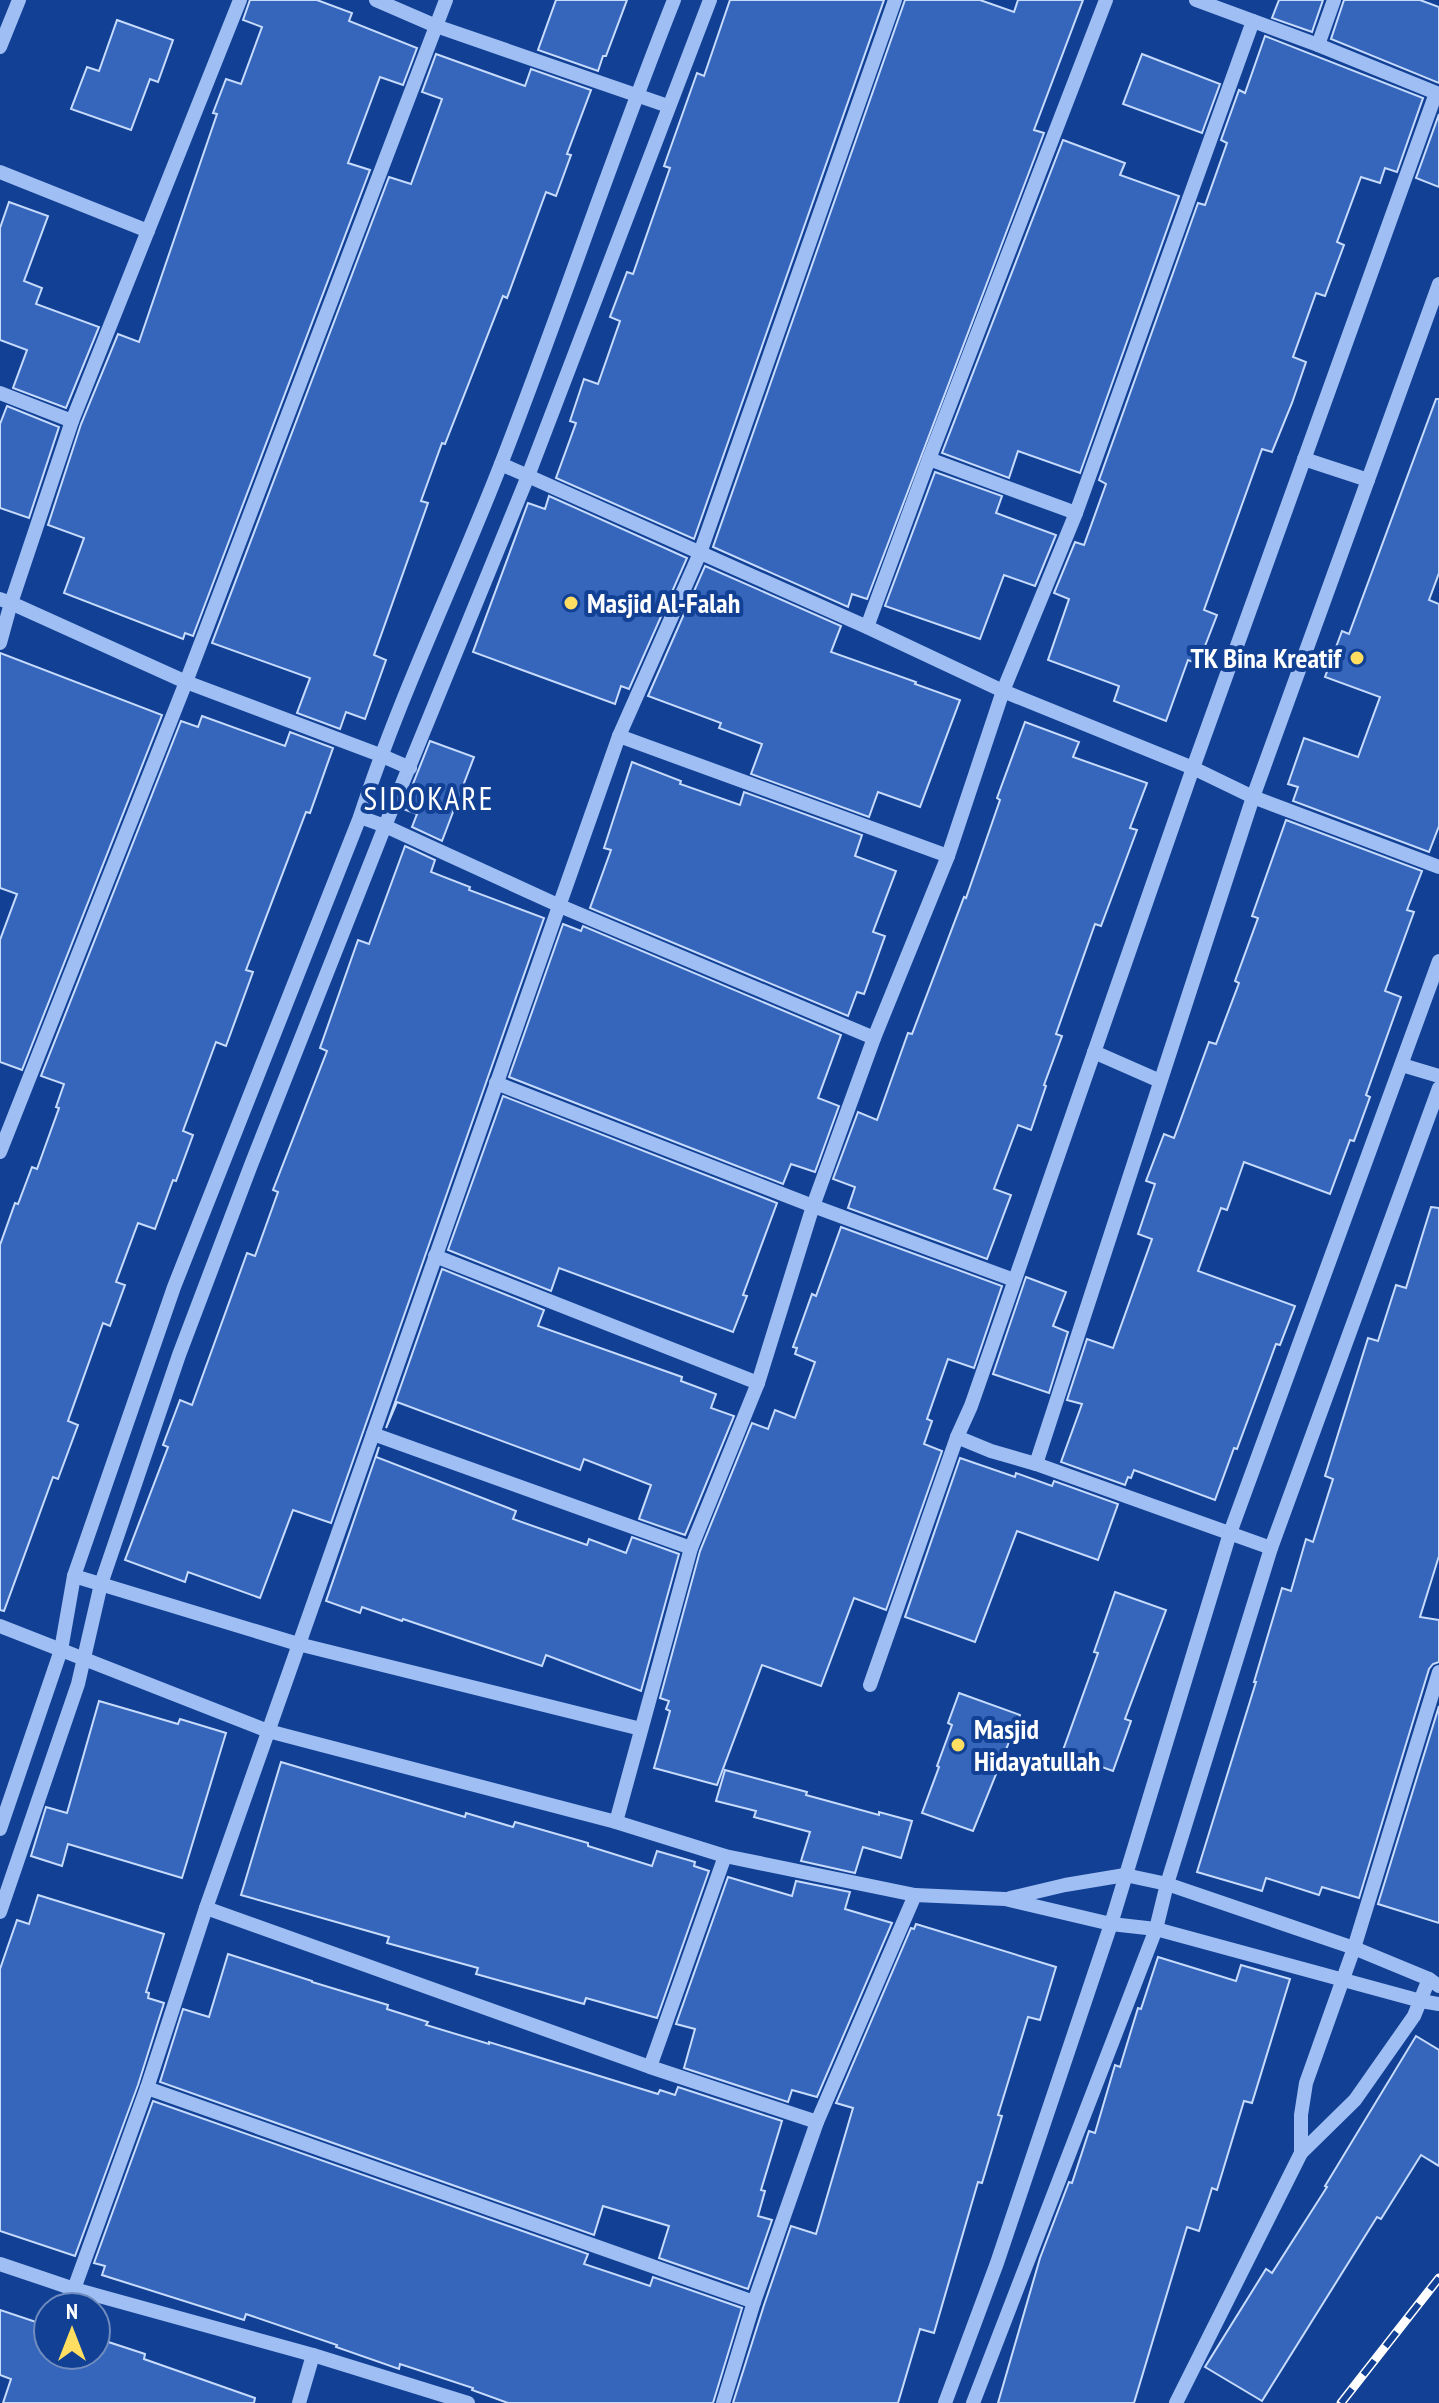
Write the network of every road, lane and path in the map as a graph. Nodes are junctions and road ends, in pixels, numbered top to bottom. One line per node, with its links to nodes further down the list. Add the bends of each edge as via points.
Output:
1 (240, 0): 20 (street)
2 (376, 0): 13 (street)
3 (446, 0): 13 (street)
4 (674, 0): 17 (street)
5 (710, 0): 18 (street)
6 (895, 0): 30 (street)
7 (1106, 0): 24 (street)
8 (1196, 0): 12 (street)
9 (1334, 0): 14 (street)
10 (0, 4): 11 (street)
11 (17, 5): 15 (street)
12 (1253, 21): 14 (street); 29 (street)
13 (436, 26): 17 (street); 34 (street)
14 (1318, 45): 16 (street)
15 (0, 47)
16 (1437, 93): 25 (street)
17 (636, 95): 18 (street); 26 (street)
18 (668, 106): 27 (street)
19 (0, 172): 20 (street)
20 (148, 231): 23 (street)
21 (1439, 284): 28 (street)
22 (0, 393): 23 (street)
23 (72, 421): 31 (street)
24 (929, 459): 29 (street); 32 (street)
25 (1304, 459): 28 (street); 39 (street)
26 (501, 464): 27 (street); 37 (street)
27 (528, 476): 30 (street); 38 (street)
28 (1368, 480): 40 (street)
29 (1076, 513): 35 (street)
30 (700, 553): 32 (street); 36 (street)
31 (5, 601): 33 (street); 34 (street)
32 (867, 627): 35 (street)
33 (0, 643)
34 (186, 682): 37 (street); 54 (street)
35 (1003, 691): 39 (street); 43 (street)
36 (619, 736): 43 (street); 45 (street)
37 (380, 755): 38 (street); 41 (street)
38 (410, 768): 42 (street)
39 (1193, 768): 40 (street); 48 (street)
40 (1253, 797): 44 (street); 51 (street)
41 (360, 817): 42 (street); 55 (street)
42 (385, 826): 45 (street); 56 (street)
43 (948, 856): 47 (street)
44 (1439, 867)
45 (560, 906): 47 (street); 52 (street)
46 (1439, 961): 49 (street)
47 (874, 1038): 57 (street)
48 (1094, 1052): 51 (street); 59 (street)
49 (1402, 1065): 50 (street); 64 (street)
50 (1439, 1076)
51 (1160, 1081): 63 (street)
52 (496, 1083): 57 (street); 58 (street)
53 (1439, 1088): 66 (street)
54 (0, 1152)
55 (214, 1188): 56 (street); 67 (street, via 174,1287)
56 (239, 1197): 68 (street)
57 (813, 1206): 59 (street); 60 (street)
58 (435, 1256): 60 (street); 61 (street)
59 (1014, 1280): 62 (street)
60 (758, 1383): 65 (street)
61 (373, 1434): 65 (street); 70 (street)
62 (957, 1437): 63 (street); 74 (street)
63 (1036, 1464): 64 (street)
64 (1230, 1533): 66 (street); 80 (street)
65 (691, 1548): 75 (street)
66 (1271, 1548): 82 (street)
67 (74, 1576): 68 (street); 71 (street)
68 (101, 1584): 70 (street); 72 (street)
69 (0, 1626): 71 (street)
70 (298, 1644): 75 (street); 76 (street)
71 (61, 1650): 72 (street); 78 (street)
72 (82, 1658): 76 (street); 81 (street, via 78,1684)
73 (1439, 1672): 89 (street)
74 (870, 1685)
75 (641, 1729): 77 (street)
76 (268, 1731): 77 (street); 85 (street)
77 (616, 1822): 79 (street)
78 (0, 1829)
79 (725, 1856): 83 (street); 94 (street)
80 (1125, 1875): 82 (street); 84 (street); 87 (street)
81 (6, 1879): 86 (street)
82 (1167, 1884): 88 (street); 89 (street)
83 (915, 1895): 84 (street); 96 (street)
84 (1005, 1899): 87 (street)
85 (206, 1908): 94 (street); 95 (street)
86 (0, 1912)
87 (1111, 1924): 88 (street); 98 (street)
88 (1156, 1929): 90 (street); 100 (street)
89 (1354, 1948): 90 (street); 91 (street)
90 (1343, 1978): 92 (street); 97 (street, via 1306,2083)
91 (1434, 1982): 92 (street)
92 (1421, 2001): 93 (street); 97 (street, via 1355,2100)
93 (1439, 2004)
94 (650, 2067): 96 (street)
95 (147, 2088): 101 (street); 102 (street)
96 (817, 2122): 102 (street)
97 (1301, 2153): 109 (street)
98 (997, 2263): 100 (street); 107 (street)
99 (0, 2264): 101 (street)
100 (1026, 2267): 108 (street)
101 (74, 2289): 103 (street)
102 (754, 2302): 106 (street)
103 (313, 2355): 104 (street); 105 (street)
104 (299, 2403)
105 (468, 2403)
106 (723, 2403)
107 (945, 2403)
108 (973, 2403)
109 (1176, 2403)

